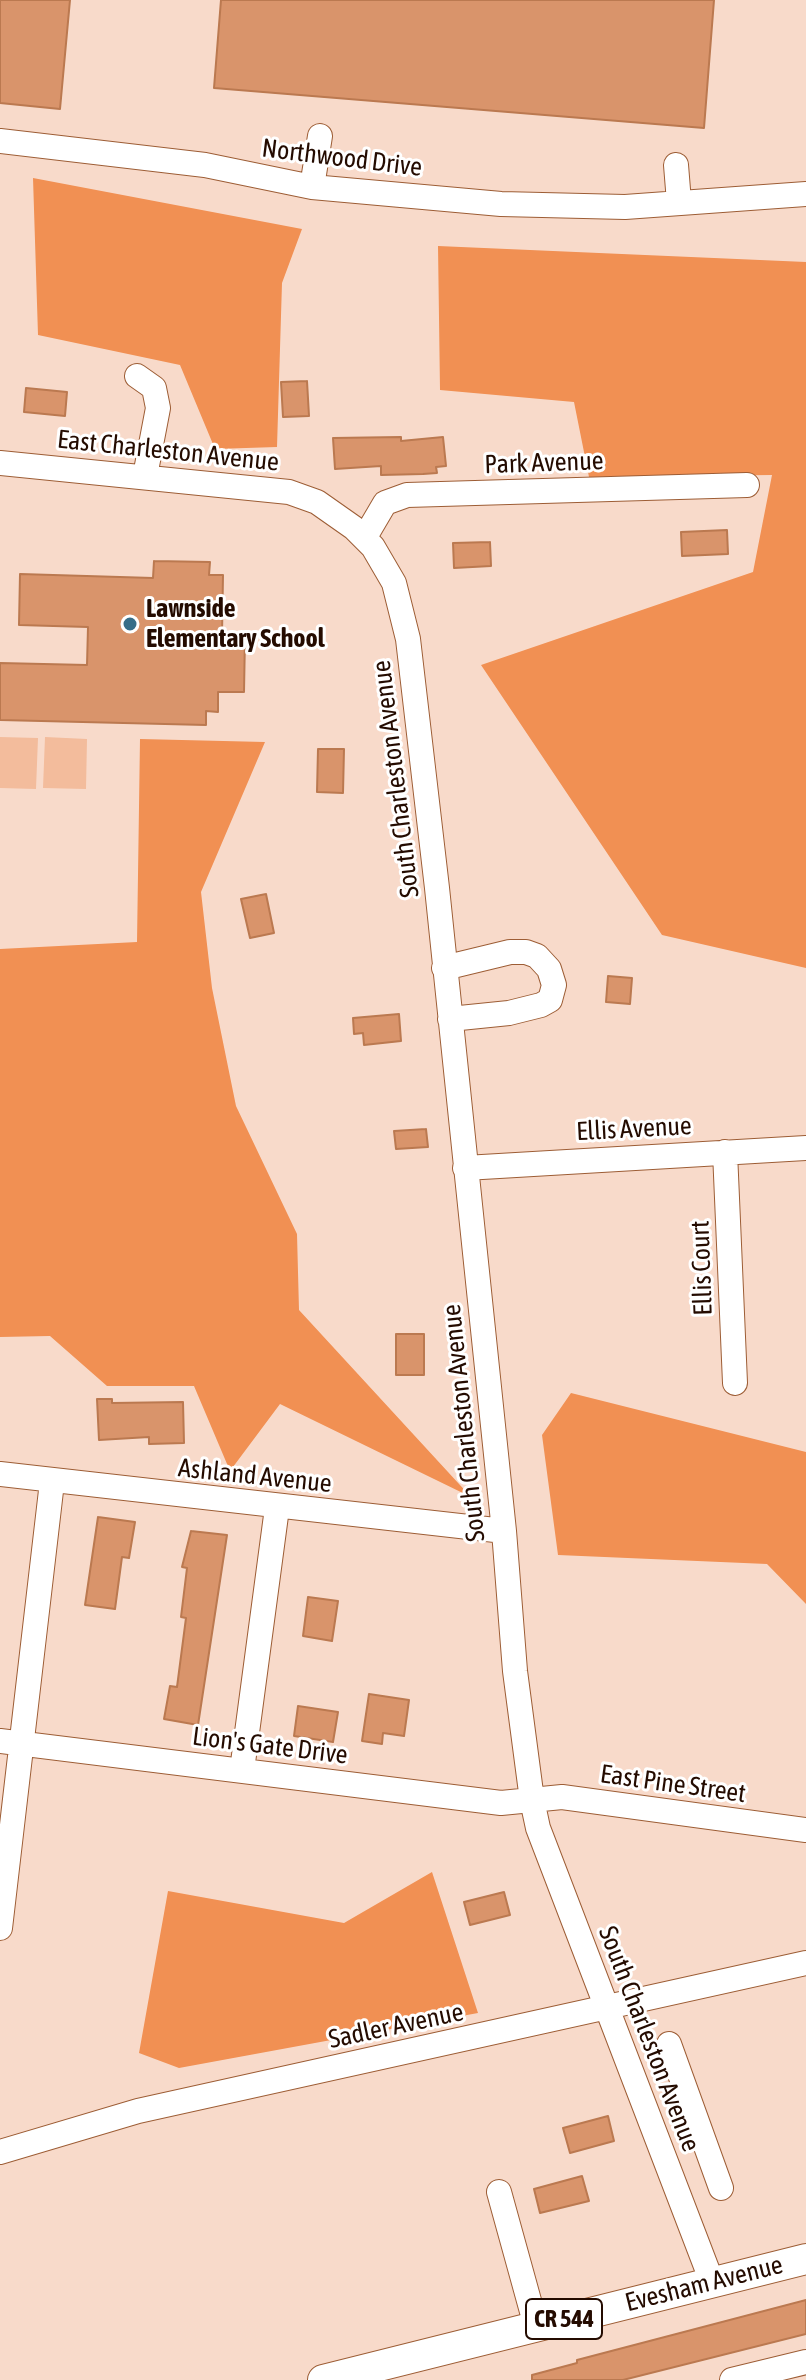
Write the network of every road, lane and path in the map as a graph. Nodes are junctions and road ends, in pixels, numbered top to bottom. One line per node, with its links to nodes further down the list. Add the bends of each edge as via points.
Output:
1 (320, 136): 4 (street)
2 (0, 141): 4 (street, Northwood Drive, via 205,165)
3 (676, 165): 6 (street)
4 (312, 187): 6 (street, Northwood Drive, via 501,204 625,207)
5 (806, 194): 6 (street, Northwood Drive)
6 (679, 202)
7 (137, 376): 9 (street, via 154,388 158,408)
8 (0, 463): 9 (street, East Charleston Avenue)
9 (145, 476): 11 (street, East Charleston Avenue, via 289,492 317,502)
10 (747, 485): 11 (street, Park Avenue, via 407,495 385,503)
11 (365, 537): 12 (street, South Charleston Avenue, via 394,583 408,639)
12 (444, 968): 13 (street, South Charleston Avenue); 13 (street, via 526,952 549,969 554,985 550,1000 541,1005)
13 (450, 1019): 16 (street, South Charleston Avenue)
14 (806, 1148): 15 (street, Ellis Avenue)
15 (725, 1152): 16 (street, Ellis Avenue); 17 (street, Ellis Court)
16 (465, 1168): 21 (street, South Charleston Avenue)
17 (735, 1383)
18 (0, 1474): 19 (street, Ashland Avenue)
19 (52, 1482): 20 (street, Ashland Avenue); 22 (street)
20 (277, 1508): 21 (street, Ashland Avenue); 23 (street)
21 (504, 1531): 24 (street, South Charleston Avenue)
22 (10, 1743): 23 (street, Lion's Gate Drive); 26 (street)
23 (242, 1770): 24 (street, Lion's Gate Drive, via 501,1803)
24 (532, 1800): 25 (street, East Pine Street, via 562,1797); 28 (street, South Charleston Avenue, via 538,1828)
25 (806, 1830)
26 (0, 1928)
27 (806, 1963): 28 (street, Sadler Avenue)
28 (609, 2009): 31 (street, South Charleston Avenue); 32 (street, Sadler Avenue, via 138,2111)
29 (669, 2044): 30 (street)
30 (696, 2119): 31 (street); 33 (street)
31 (656, 2135): 36 (street, South Charleston Avenue)
32 (0, 2152)
33 (721, 2188)
34 (499, 2192): 37 (street)
35 (806, 2259): 36 (main road, Evesham Avenue / CR 544)
36 (712, 2282): 37 (main road, Evesham Avenue / CR 544)
37 (536, 2326): 39 (main road, Evesham Avenue / CR 544)
38 (806, 2362): 40 (street)
39 (323, 2380)
40 (732, 2380)

